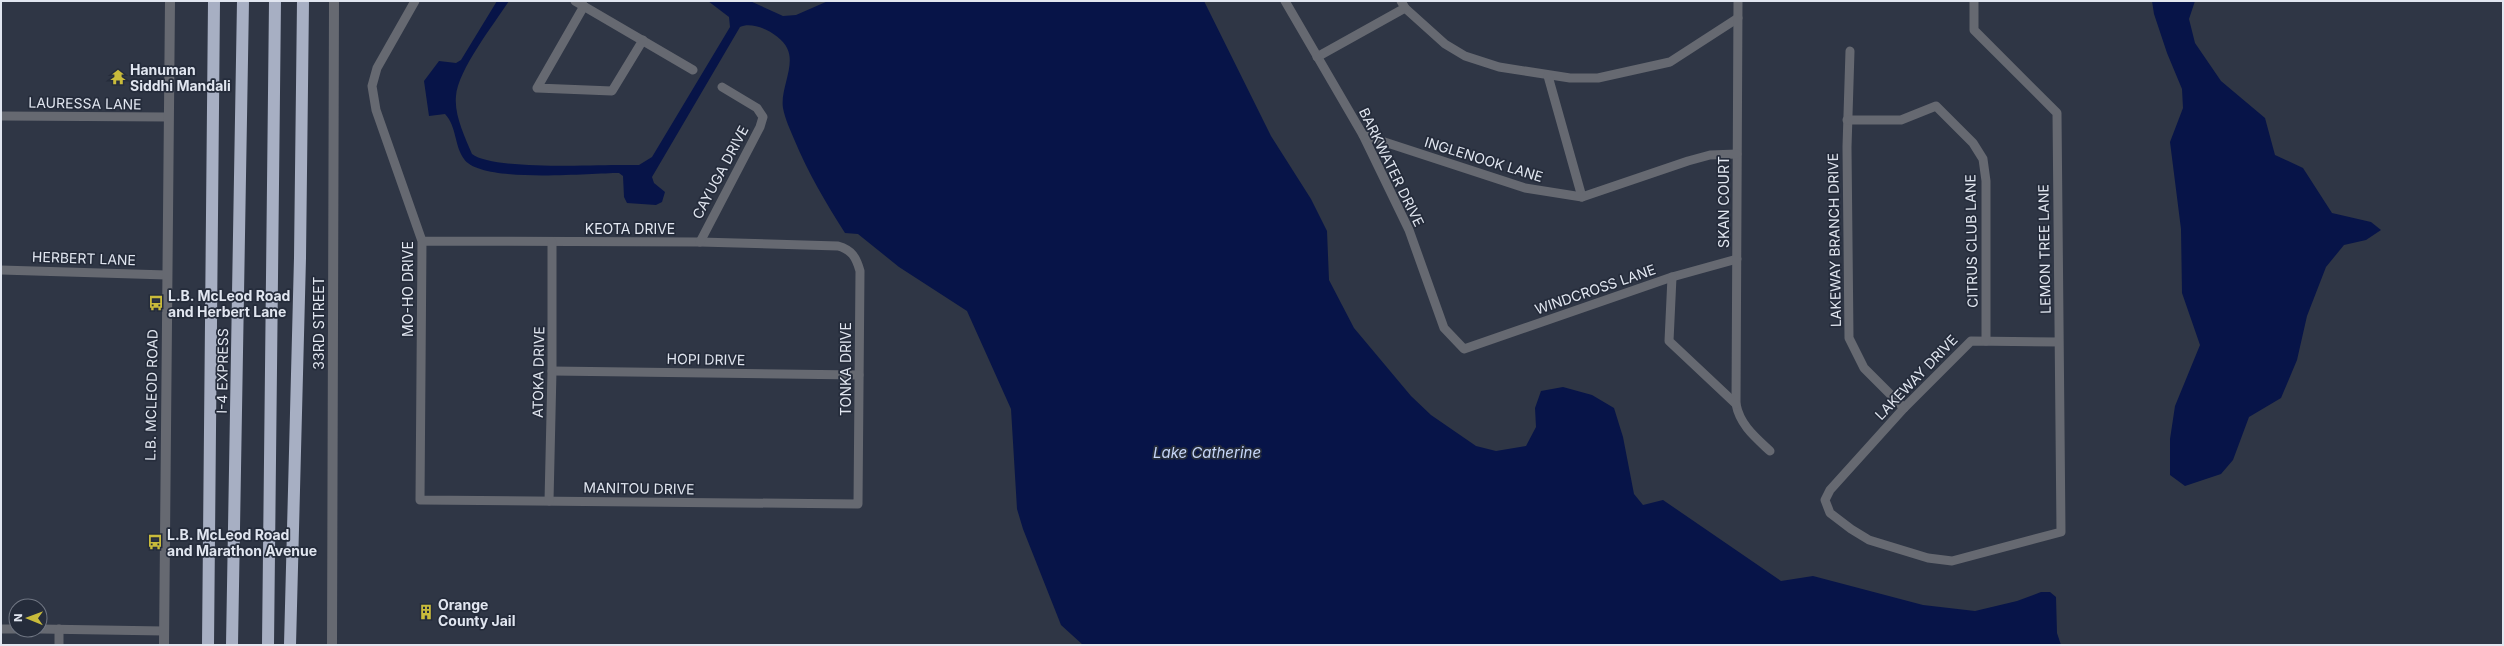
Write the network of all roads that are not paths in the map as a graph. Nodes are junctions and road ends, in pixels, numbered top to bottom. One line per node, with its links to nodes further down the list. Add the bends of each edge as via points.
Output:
1 (170, 1): 22 (street, L.B. MCLEOD ROAD)
2 (214, 1): 52 (highway)
3 (243, 1): 53 (highway, I-4 EXPRESS)
4 (275, 1): 54 (highway)
5 (303, 1): 55 (highway)
6 (334, 1): 56 (street, 33RD STREET)
7 (415, 1): 27 (street, MO-HO DRIVE, via 377,68 372,86 376,110)
8 (575, 1): 13 (street)
9 (1285, 1): 17 (street, BARKWATER DRIVE)
10 (1738, 1): 14 (street, SKAN COURT)
11 (1974, 1): 36 (street, LEMON TREE LANE, via 1974,30 2057,113)
12 (1403, 4): 17 (street); 19 (street, via 1445,44 1465,56 1499,67)
13 (584, 6): 15 (street); 15 (street, via 537,88 612,91)
14 (1738, 18): 19 (street, via 1670,62 1598,78); 25 (street, SKAN COURT)
15 (643, 40): 18 (street)
16 (1850, 51): 23 (street, LAKEWAY BRANCH DRIVE)
17 (1317, 57): 24 (street, BARKWATER DRIVE)
18 (693, 70)
19 (1548, 76): 26 (street)
20 (722, 87): 29 (street, CAYUGA DRIVE, via 757,108 763,117)
21 (1, 116): 22 (street, LAURESSA LANE)
22 (168, 118): 33 (street, L.B. MCLEOD ROAD)
23 (1847, 120): 35 (street, CITRUS CLUB LANE, via 1901,120 1936,106 1973,143 1983,160 1986,180); 41 (street, LAKEWAY BRANCH DRIVE, via 1849,338 1864,368)
24 (1363, 135): 26 (street, INGLENOOK LANE, via 1525,188); 37 (street, BARKWATER DRIVE, via 1409,230 1444,328)
25 (1737, 154): 26 (street, INGLENOOK LANE, via 1710,155 1688,160); 31 (street, SKAN COURT)
26 (1582, 197)
27 (422, 241): 28 (street, KEOTA DRIVE); 43 (street, MO-HO DRIVE)
28 (552, 242): 29 (street, KEOTA DRIVE); 38 (street, ATOKA DRIVE)
29 (700, 242): 30 (street, KEOTA DRIVE)
30 (838, 246): 39 (street, TONKA DRIVE, via 853,253 860,271)
31 (1737, 259): 34 (street, WINDCROSS LANE); 40 (street, SKAN COURT)
32 (1, 270): 33 (street, HERBERT LANE)
33 (167, 274): 49 (street, L.B. MCLEOD ROAD)
34 (1672, 277): 37 (street, WINDCROSS LANE); 40 (street, via 1669,341)
35 (1986, 341): 36 (street, LAKEWAY DRIVE); 41 (street, LAKEWAY DRIVE, via 1971,341)
36 (2059, 342): 44 (street, LEMON TREE LANE, via 2061,532 1952,561 1928,558 1869,540 1830,513)
37 (1464, 349)
38 (552, 371): 39 (street, HOPI DRIVE); 45 (street, ATOKA DRIVE)
39 (859, 375): 46 (street, TONKA DRIVE)
40 (1736, 404): 42 (street, via 1742,421)
41 (1904, 408): 44 (street, LAKEWAY DRIVE, via 1830,490)
42 (1770, 451)
43 (420, 500): 45 (street, MANITOU DRIVE)
44 (1825, 500)
45 (549, 501): 46 (street, MANITOU DRIVE)
46 (858, 504)
47 (59, 628): 48 (street); 49 (street); 50 (street)
48 (48, 629)
49 (164, 632): 51 (street, L.B. MCLEOD ROAD)
50 (59, 645)
51 (164, 645)
52 (208, 645)
53 (232, 645)
54 (268, 645)
55 (291, 645)
56 (332, 645)

